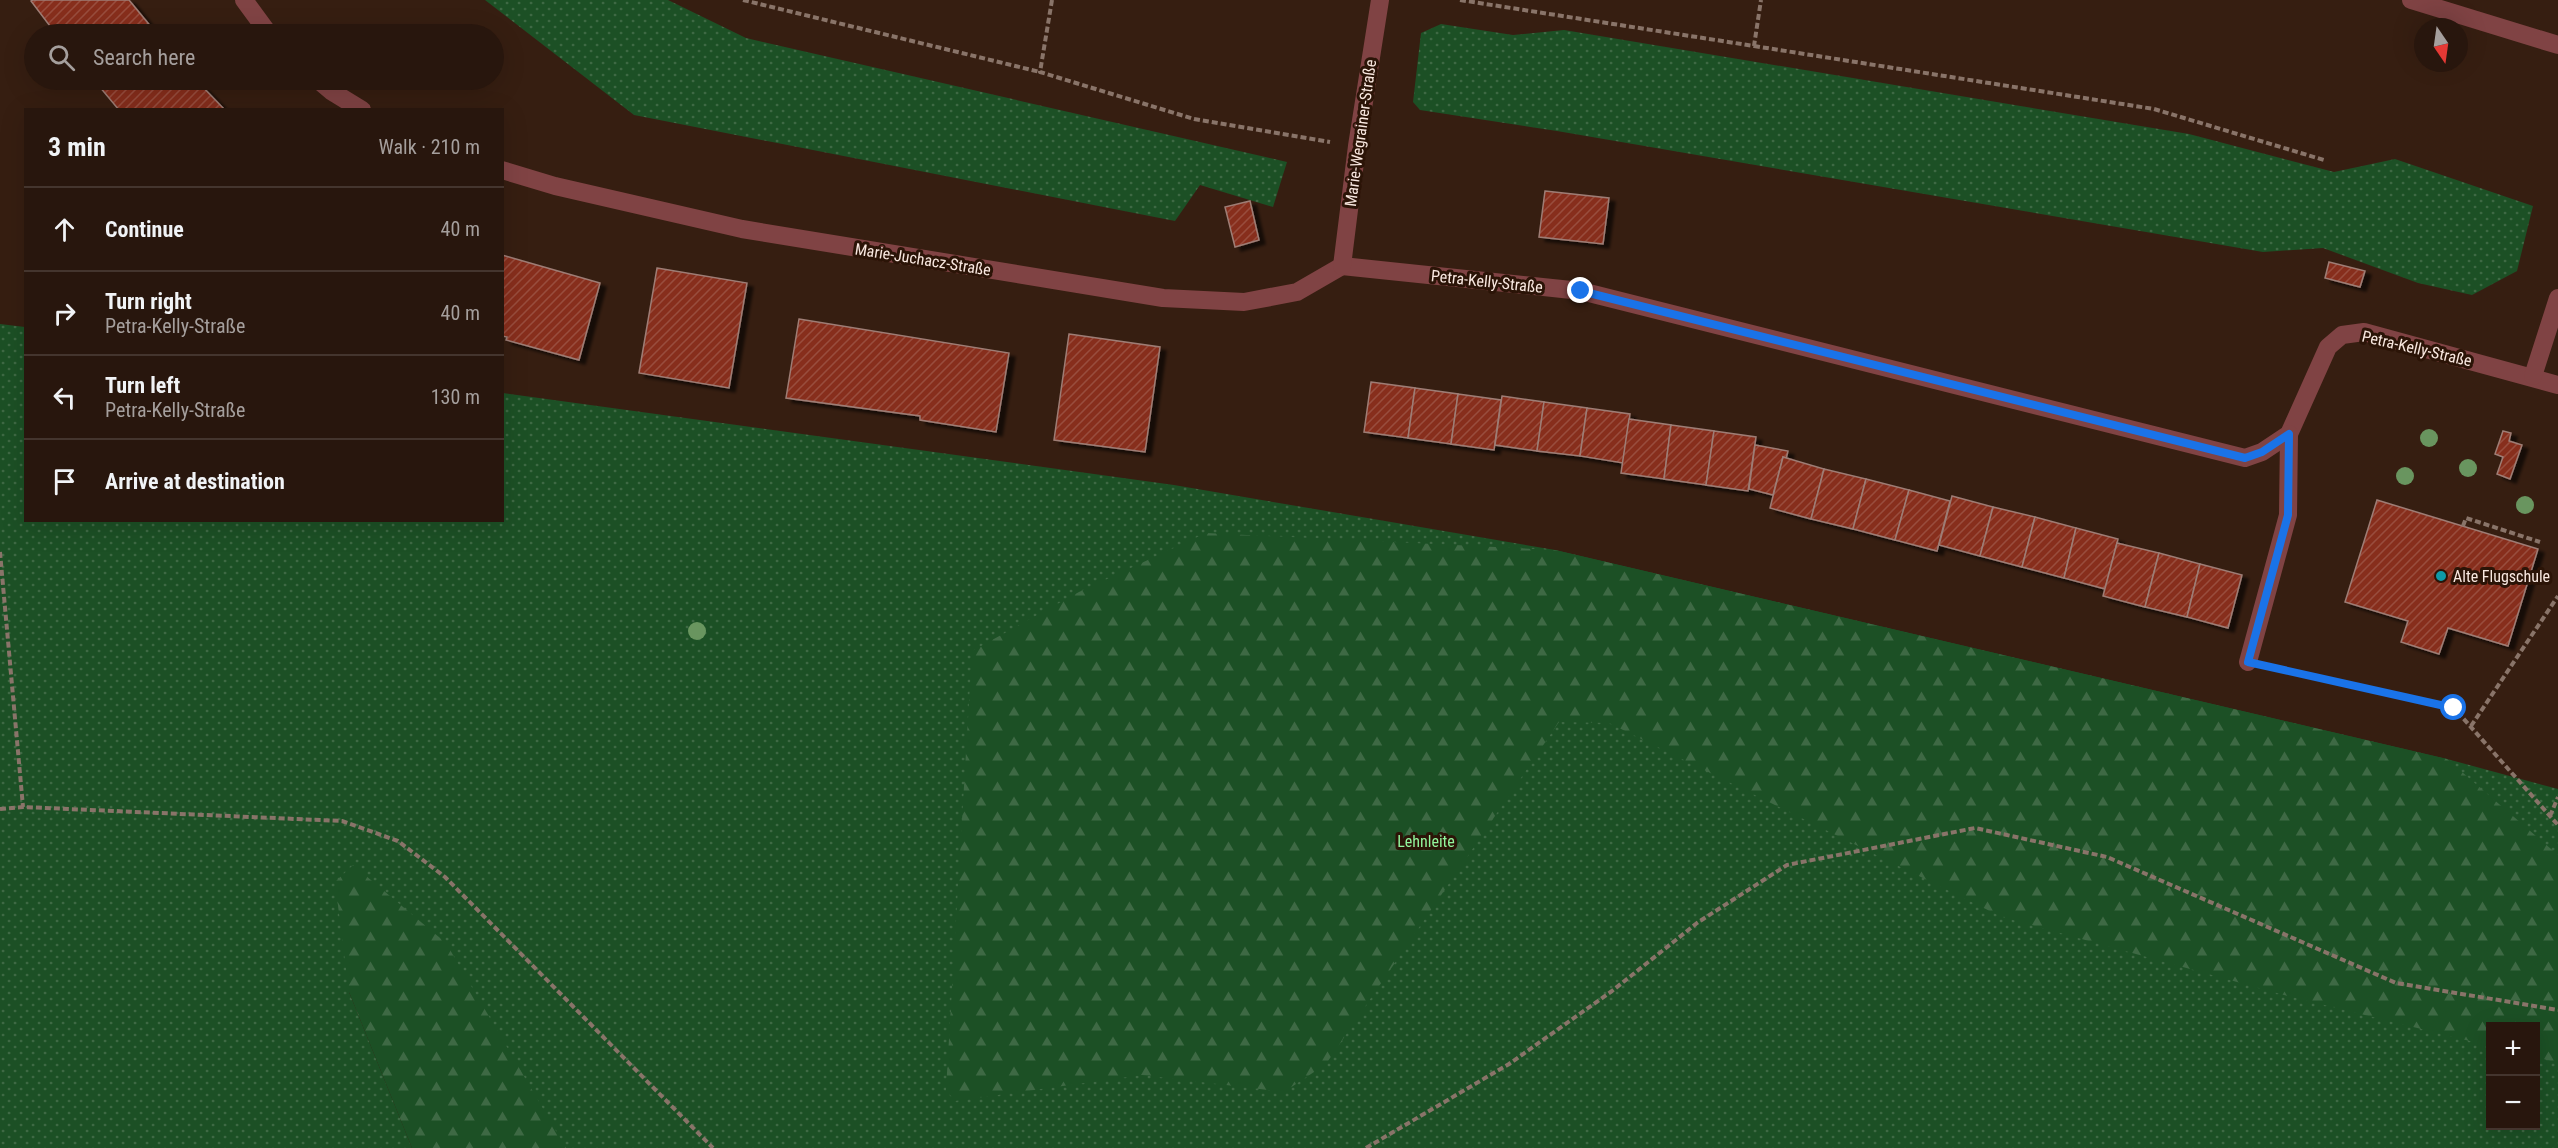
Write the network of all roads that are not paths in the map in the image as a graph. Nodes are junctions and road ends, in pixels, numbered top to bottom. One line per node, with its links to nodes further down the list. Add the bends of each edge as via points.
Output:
1 (244, 0): 4 (street)
2 (1380, 0): 9 (street, Marie-Wegrainer-Straße)
3 (2411, 0): 5 (street)
4 (262, 24)
5 (2558, 45)
6 (329, 90): 7 (street)
7 (359, 108)
8 (504, 171): 9 (street, Marie-Juchacz-Straße, via 741,229 1163,298 1244,302 1297,292)
9 (1342, 266): 13 (street, Petra-Kelly-Straße, via 1581,291 2245,458)
10 (2558, 297): 11 (street)
11 (2533, 376): 12 (street, Petra-Kelly-Straße); 13 (street, Petra-Kelly-Straße, via 2364,332 2342,335 2328,347)
12 (2558, 385)
13 (2289, 434): 14 (street, Petra-Kelly-Straße, via 2288,515)
14 (2248, 662)

